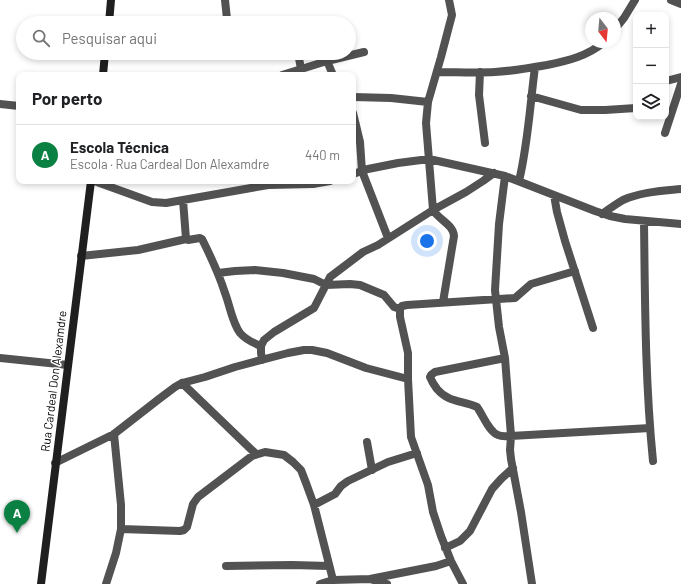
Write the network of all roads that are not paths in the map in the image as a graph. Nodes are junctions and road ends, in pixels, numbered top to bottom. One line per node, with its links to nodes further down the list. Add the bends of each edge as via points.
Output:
1 (111, 0): 7 (main road)
2 (225, 0): 8 (street)
3 (449, 0): 22 (street, via 452,15)
4 (635, 0): 9 (street)
5 (671, 0): 6 (street)
6 (681, 4)
7 (110, 16)
8 (227, 16)
9 (621, 22)
10 (596, 48): 17 (street, via 573,59)
11 (364, 52): 12 (street)
12 (356, 54)
13 (104, 60): 19 (main road)
14 (299, 60): 18 (street)
15 (331, 60): 16 (street)
16 (327, 61): 18 (street); 21 (street)
17 (535, 67): 23 (street); 27 (street)
18 (301, 69): 20 (street)
19 (103, 72)
20 (292, 72)
21 (332, 72)
22 (437, 72): 23 (street); 29 (street)
23 (480, 72): 35 (street, via 479,95)
24 (681, 77): 25 (street)
25 (669, 80)
26 (681, 84): 34 (street)
27 (531, 96): 32 (street, via 581,110); 41 (street, via 527,141)
28 (356, 97): 29 (street)
29 (428, 102): 36 (street, via 426,123)
30 (0, 104): 31 (street)
31 (16, 106)
32 (633, 108)
33 (356, 125): 37 (street)
34 (665, 133)
35 (485, 143)
36 (429, 159): 37 (street); 39 (street); 48 (street)
37 (362, 171): 38 (street); 52 (street)
38 (356, 173)
39 (494, 173): 40 (street); 48 (street)
40 (505, 176): 41 (street); 58 (street, via 499,224)
41 (519, 181): 46 (street)
42 (92, 184): 54 (main road, Rua Cardeal Don Alexamdre)
43 (101, 184): 47 (street, via 152,202)
44 (314, 184): 47 (street, via 268,185)
45 (681, 189): 49 (street, via 632,197)
46 (554, 195): 49 (street); 55 (street, via 559,222)
47 (183, 200): 53 (street)
48 (433, 210): 52 (street); 59 (street, via 452,227 454,232)
49 (602, 214): 50 (street, via 625,220)
50 (644, 221): 51 (street); 69 (street, via 645,347)
51 (681, 224)
52 (388, 238): 57 (street, via 363,252 330,277)
53 (186, 239): 54 (street, via 138,250); 56 (street, via 202,239)
54 (81, 256): 66 (main road, Rua Cardeal Don Alexamdre)
55 (575, 271): 58 (street, via 531,284 515,298); 61 (street)
56 (218, 273): 57 (street, via 255,270 283,272 314,279); 62 (street, via 239,331 249,341)
57 (326, 285): 60 (street, via 360,285 384,295 394,307); 62 (street, via 314,308 274,332)
58 (495, 299): 59 (street); 64 (street)
59 (443, 302): 60 (street, via 407,305)
60 (400, 309): 67 (street, via 408,353)
61 (593, 328)
62 (261, 346): 65 (street)
63 (0, 358): 66 (street)
64 (504, 358): 71 (street); 71 (street, via 436,372 430,377 445,397 477,407 497,435)
65 (262, 360): 67 (street, via 312,350); 68 (street)
66 (68, 365): 76 (main road, Rua Cardeal Don Alexamdre)
67 (408, 379): 73 (street, via 411,436)
68 (182, 383): 70 (street); 74 (street)
69 (650, 428): 71 (street); 75 (street)
70 (114, 434): 76 (street); 80 (street, via 122,505)
71 (511, 436): 77 (street)
72 (367, 442): 78 (street)
73 (417, 453): 78 (street); 81 (street)
74 (256, 454): 79 (street, via 265,452 284,455 293,462 301,470); 80 (street, via 198,497 184,530)
75 (653, 461)
76 (55, 463): 88 (main road, Rua Cardeal Don Alexamdre)
77 (513, 468): 81 (street, via 492,489 470,531 460,541); 93 (street)
78 (372, 470): 79 (street, via 348,481 335,494)
79 (314, 504): 84 (street)
80 (121, 529): 89 (street)
81 (446, 548): 82 (street)
82 (451, 561): 85 (street); 92 (street)
83 (226, 566): 84 (street)
84 (329, 566): 86 (street)
85 (370, 579): 87 (street); 91 (street)
86 (333, 580): 87 (street); 90 (street)
87 (359, 581)
88 (41, 584)
89 (106, 584)
90 (320, 584)
91 (387, 584)
92 (462, 584)
93 (532, 584)

